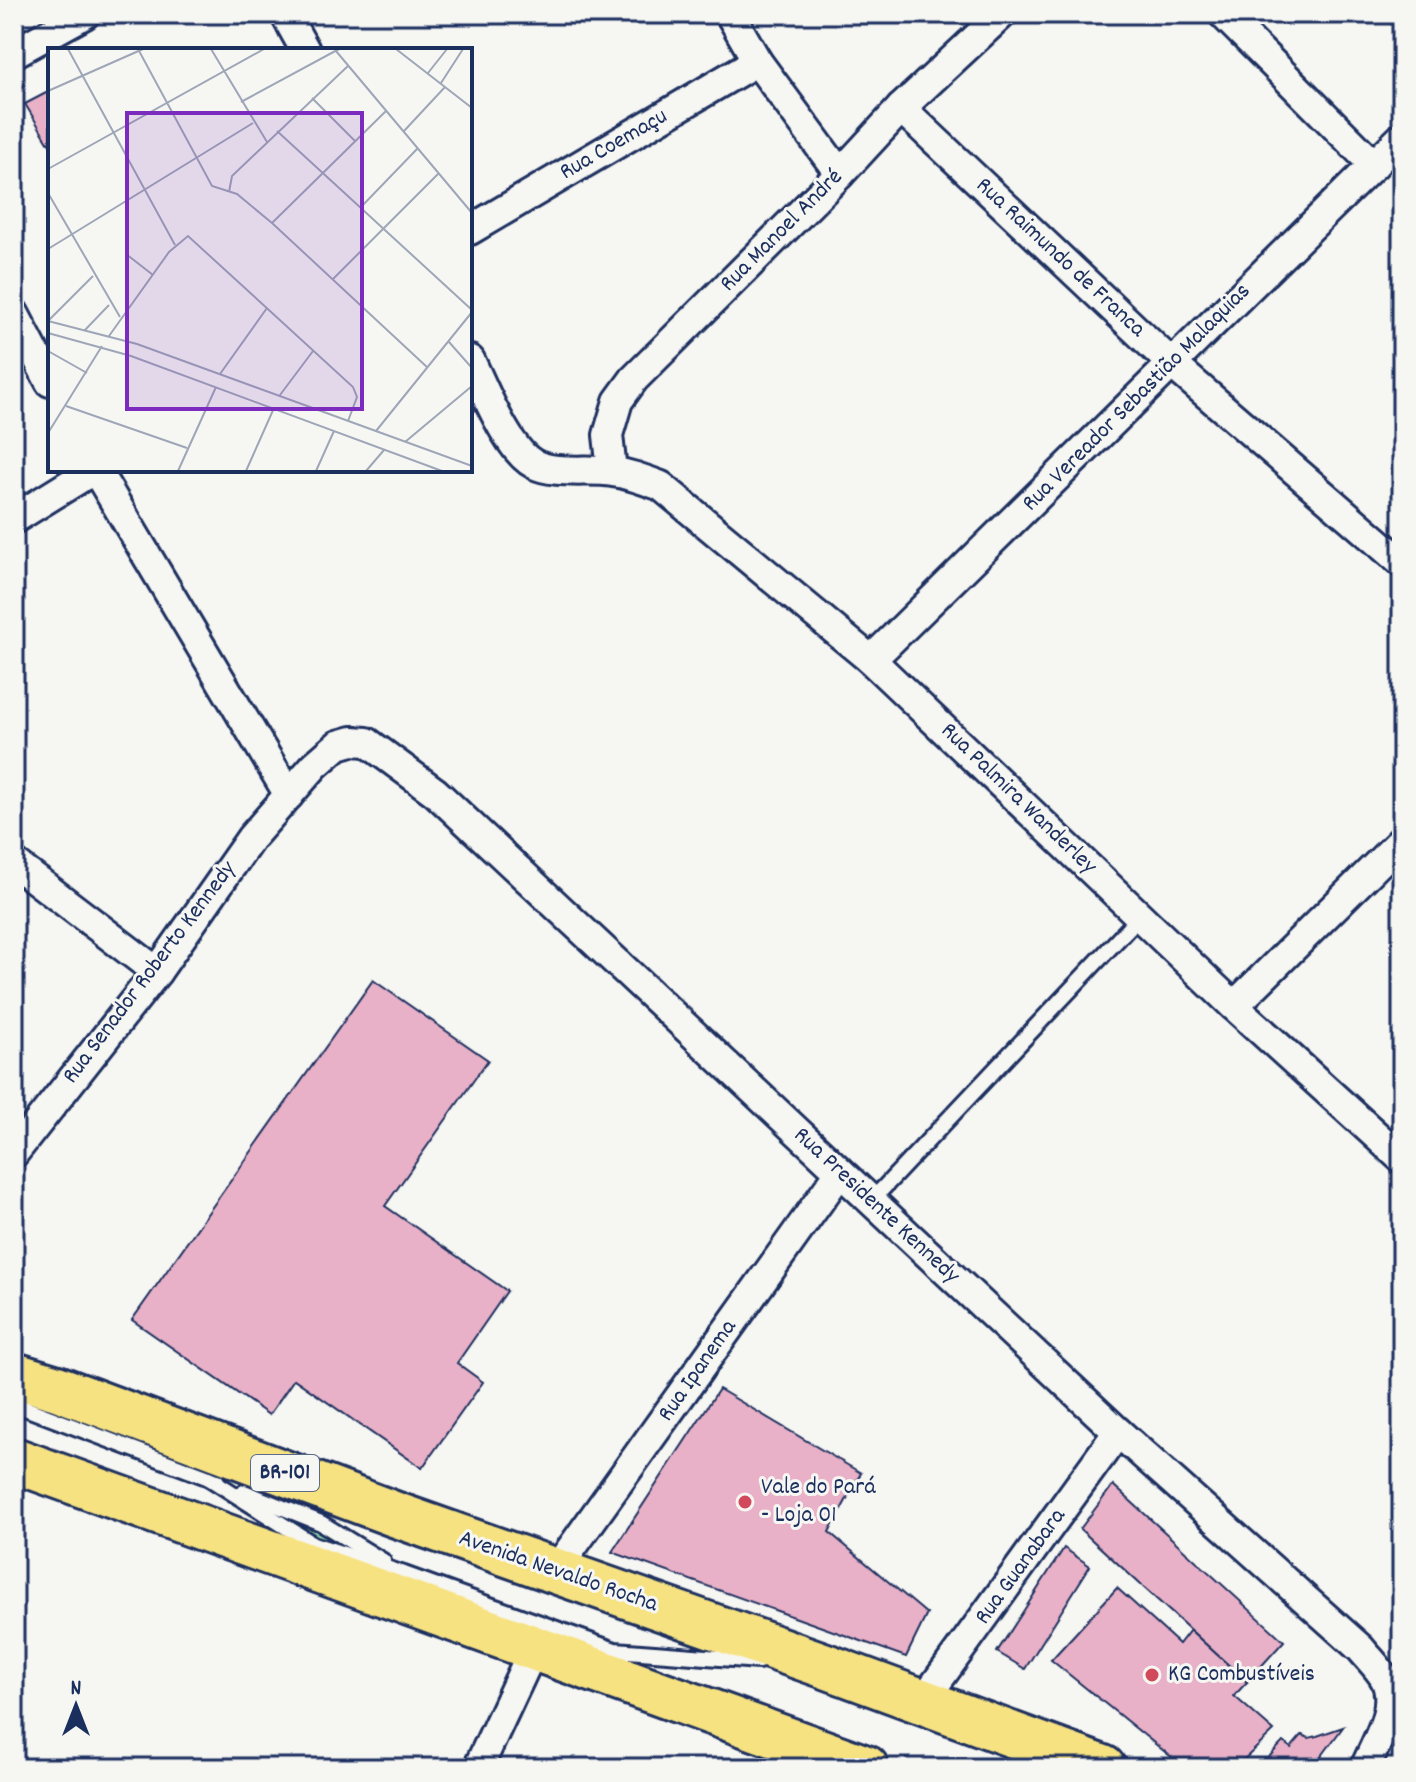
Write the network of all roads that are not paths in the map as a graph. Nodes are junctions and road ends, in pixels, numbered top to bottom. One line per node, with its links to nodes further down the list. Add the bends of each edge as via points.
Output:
1 (85, 14): 7 (street)
2 (285, 14): 6 (street)
3 (730, 14): 8 (street)
4 (1002, 14): 9 (street, Rua Manoel André)
5 (1223, 14): 11 (street)
6 (304, 48)
7 (14, 53)
8 (757, 61): 12 (street); 13 (street, Rua Coemaçu)
9 (901, 108): 12 (street, Rua Manoel André); 16 (street, Rua Raimundo de Franca)
10 (1402, 137): 11 (street, Rua Vereador Sebastião Malaquias)
11 (1374, 165): 16 (street, Rua Vereador Sebastião Malaquias)
12 (840, 174): 18 (street, Rua Manoel André, via 634,379 618,401 608,435)
13 (472, 229)
14 (14, 313): 17 (street)
15 (472, 364): 18 (street, Rua Palmira Wanderley, via 509,440 533,463)
16 (1172, 364): 22 (street, Rua Raimundo de Franca); 23 (street, Rua Vereador Sebastião Malaquias)
17 (48, 378)
18 (612, 471): 23 (street, Rua Palmira Wanderley, via 661,486)
19 (92, 472): 21 (street)
20 (96, 472): 24 (street)
21 (14, 519)
22 (1402, 563)
23 (871, 660): 27 (street, Rua Palmira Wanderley)
24 (289, 795): 28 (street, Rua Senador Roberto Kennedy, via 239,854); 32 (street, Rua Presidente Kennedy, via 338,745 367,742 435,792)
25 (1402, 840): 29 (street)
26 (14, 863): 28 (street)
27 (1140, 916): 29 (street, Rua Palmira Wanderley); 33 (lane)
28 (157, 972): 30 (street, Rua Senador Roberto Kennedy)
29 (1234, 1006): 31 (street, Rua Palmira Wanderley)
30 (14, 1153)
31 (1402, 1159)
32 (840, 1172): 33 (street, Rua Presidente Kennedy); 41 (street, Rua Ipanema)
33 (871, 1201): 38 (street, Rua Presidente Kennedy)
34 (14, 1375): 41 (highway, Avenida Nevaldo Rocha / BR-101)
35 (14, 1404): 37 (lane)
36 (14, 1413): 37 (lane)
37 (52, 1419): 40 (lane)
38 (1118, 1432): 46 (street, Rua Guanabara); 51 (street, Rua Presidente Kennedy, via 1361,1649 1384,1678 1390,1694 1388,1713)
39 (14, 1460): 43 (highway)
40 (209, 1478): 42 (lane, via 321,1523); 42 (lane, via 313,1544)
41 (556, 1570): 45 (highway, Avenida Nevaldo Rocha / BR-101)
42 (404, 1574): 44 (lane)
43 (534, 1648): 47 (highway); 48 (street)
44 (615, 1650): 45 (lane); 47 (lane)
45 (823, 1665): 46 (highway, Avenida Nevaldo Rocha / BR-101)
46 (923, 1701): 50 (highway, Avenida Nevaldo Rocha / BR-101)
47 (695, 1707): 49 (highway)
48 (478, 1768)
49 (866, 1768)
50 (1103, 1768)
51 (1365, 1768)

